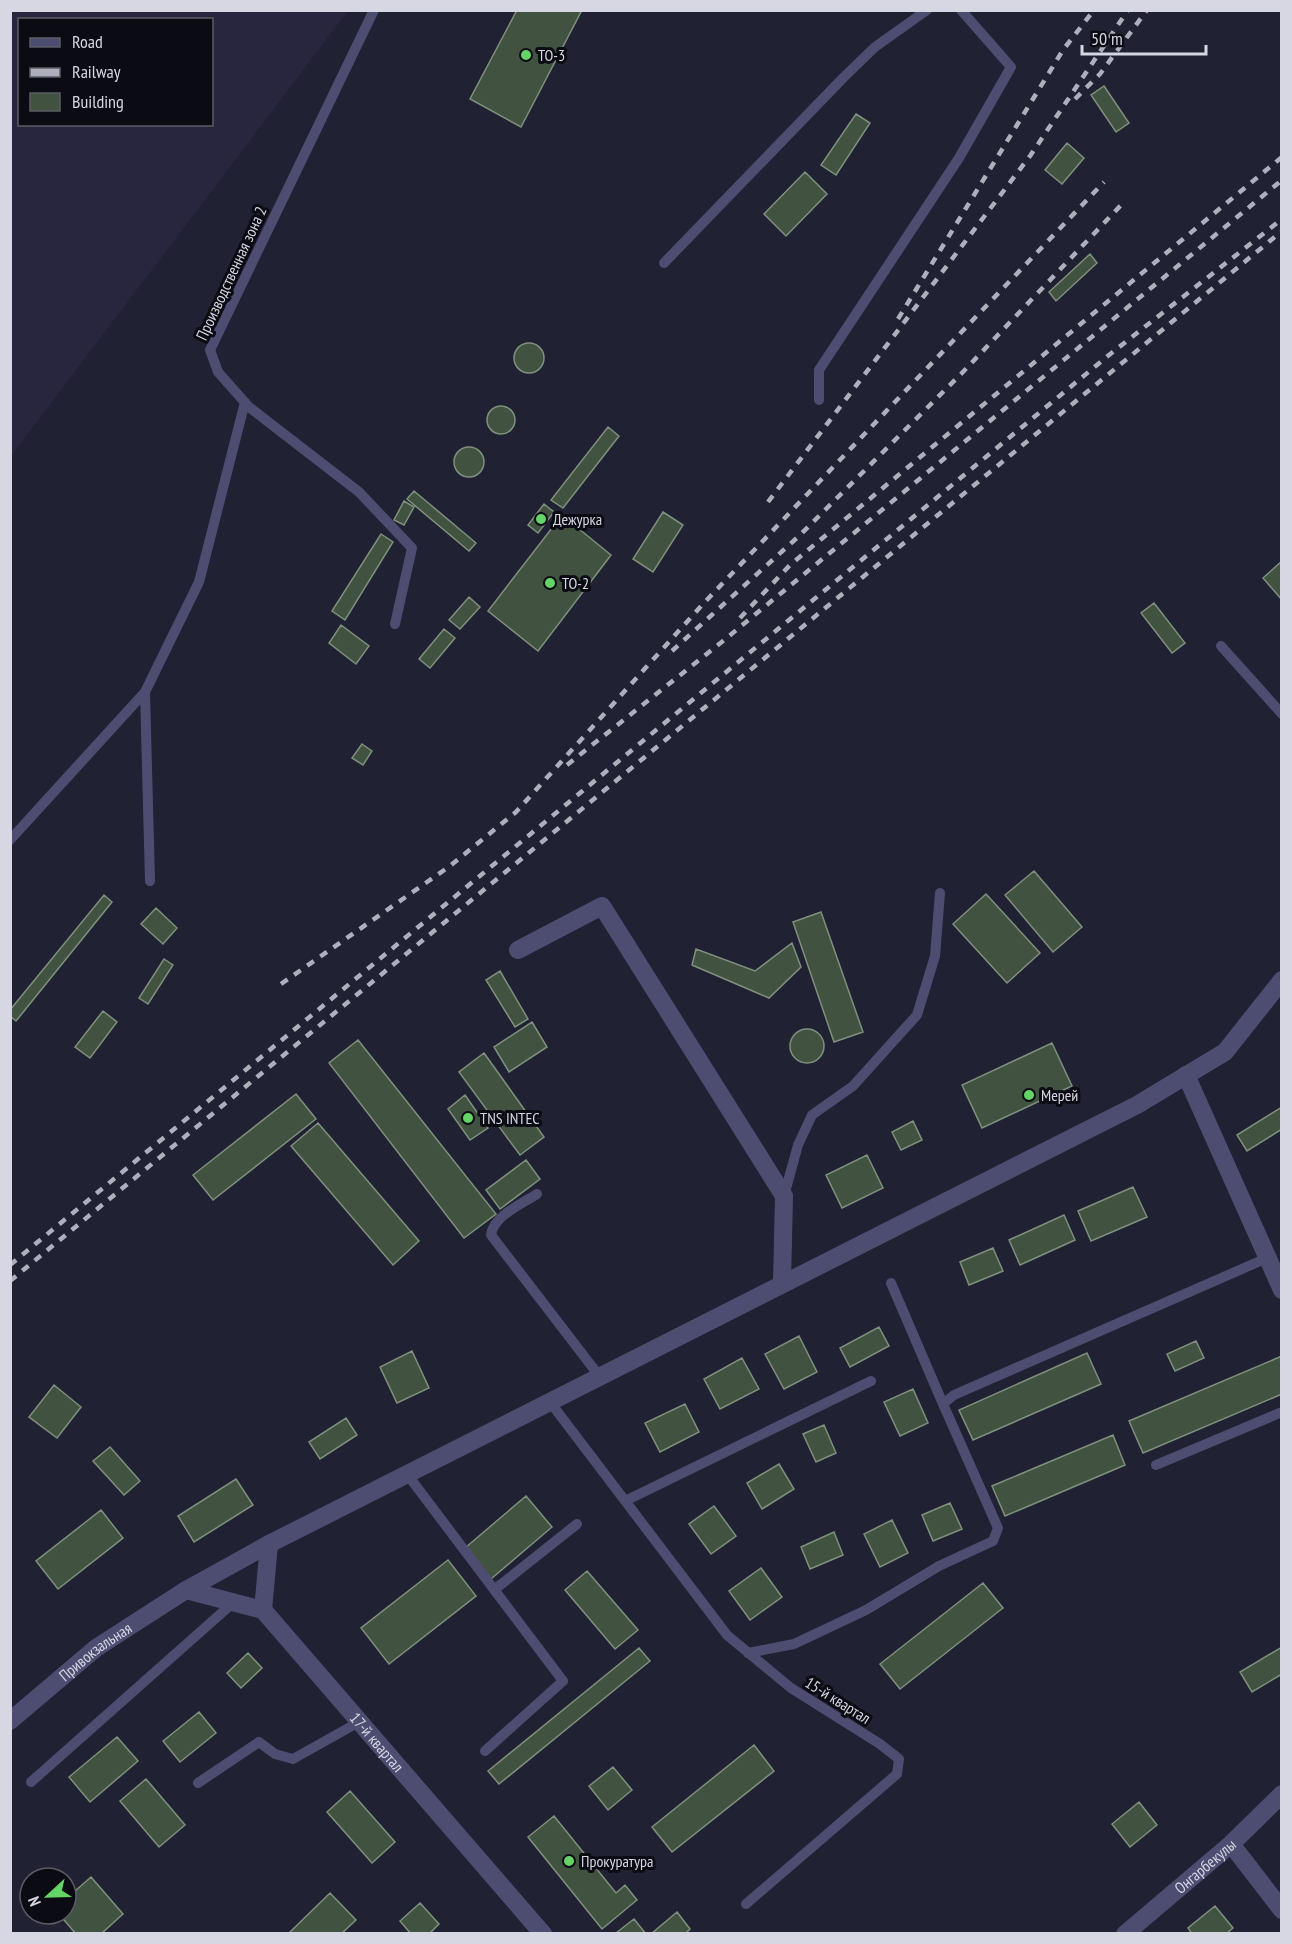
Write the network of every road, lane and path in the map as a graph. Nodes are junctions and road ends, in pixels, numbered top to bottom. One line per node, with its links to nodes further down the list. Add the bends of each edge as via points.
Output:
1 (374, 10): 6 (lane, Производственная зона 2, via 210,350 218,372)
2 (927, 10): 4 (lane, via 875,47)
3 (961, 10): 5 (lane, via 1011,67 959,158 819,370)
4 (664, 263)
5 (819, 400)
6 (245, 402): 7 (lane, Производственная зона 2, via 359,492 412,548); 9 (lane, via 199,582)
7 (395, 624)
8 (1221, 646): 10 (lane)
9 (145, 692): 11 (lane); 12 (lane)
10 (1281, 714)
11 (10, 840)
12 (150, 881)
13 (940, 893): 18 (lane, via 935,956 917,1015 853,1086 812,1115 798,1145)
14 (518, 950): 18 (street, via 602,906)
15 (1281, 980): 16 (street, Привокзальная, via 1225,1052)
16 (1186, 1075): 19 (street); 21 (street, Привокзальная, via 1137,1105)
17 (537, 1194): 23 (lane, via 498,1220 491,1235)
18 (783, 1196): 21 (street)
19 (1267, 1258): 22 (street); 26 (lane, via 954,1395)
20 (891, 1283): 26 (lane)
21 (782, 1284): 23 (street, Привокзальная)
22 (1281, 1290)
23 (600, 1377): 25 (street, Привокзальная)
24 (871, 1381): 30 (lane)
25 (550, 1402): 29 (street, Привокзальная); 30 (lane, 15-й квартал)
26 (943, 1404): 37 (lane, via 998,1528 993,1540 939,1566 866,1610 794,1644)
27 (1281, 1412): 28 (lane)
28 (1156, 1465)
29 (407, 1474): 32 (street, Привокзальная); 34 (lane)
30 (625, 1501): 37 (lane, 15-й квартал, via 727,1635)
31 (577, 1524): 34 (lane)
32 (269, 1544): 33 (street, Привокзальная); 36 (street)
33 (186, 1590): 35 (street); 38 (street, Привокзальная, via 96,1648)
34 (494, 1590): 40 (lane, via 563,1681)
35 (234, 1602): 36 (street); 41 (lane)
36 (263, 1610): 39 (street, 17-й квартал)
37 (748, 1653): 45 (lane, 15-й квартал, via 791,1688 899,1760 897,1774)
38 (10, 1721)
39 (359, 1722): 42 (lane, via 293,1759 275,1754 259,1742); 47 (street, 17-й квартал)
40 (485, 1751)
41 (30, 1782)
42 (198, 1783)
43 (1281, 1794): 44 (street, Онгарбекулы)
44 (1231, 1844): 46 (street); 48 (street, Онгарбекулы)
45 (746, 1904)
46 (1281, 1910)
47 (543, 1934)
48 (1125, 1934)

